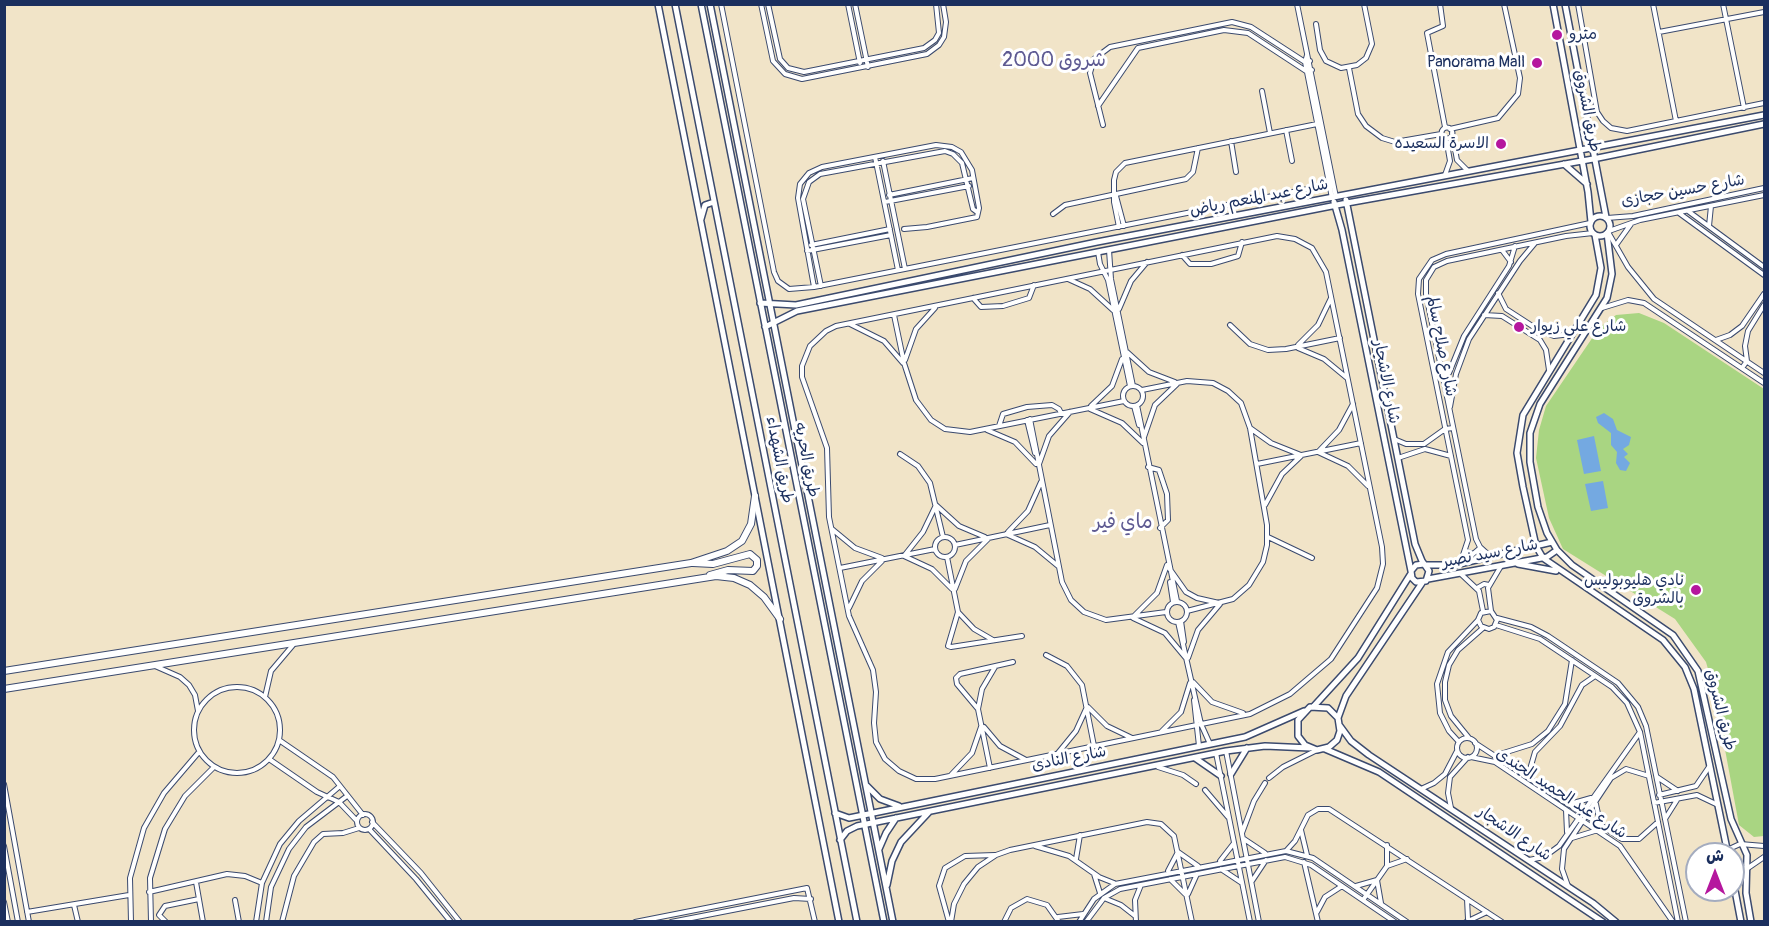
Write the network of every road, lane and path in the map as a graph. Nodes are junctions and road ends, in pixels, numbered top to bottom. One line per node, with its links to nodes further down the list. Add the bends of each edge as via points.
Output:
1 (675, 4): 86 (street, طريق الشهداء)
2 (701, 4): 139 (street, طريق الحريه)
3 (710, 4): 138 (street, طريق الحريه)
4 (722, 4): 131 (street, via 776,277 789,289)
5 (761, 4): 34 (street, via 771,57 785,74 806,79)
6 (768, 4): 31 (street, via 778,55 788,68 804,72)
7 (848, 4): 31 (street)
8 (855, 4): 29 (street)
9 (936, 4): 29 (street, via 940,28 932,44)
10 (943, 4): 33 (street, via 946,27 935,49 922,56)
11 (1297, 4): 28 (street)
12 (1364, 4): 35 (street, via 1371,48 1363,61)
13 (1440, 4): 49 (street, via 1443,26 1427,34)
14 (1504, 4): 49 (street, via 1520,78 1518,94 1498,118)
15 (1553, 4): 57 (street, طريق الشروق)
16 (1565, 4): 56 (street, طريق الشروق)
17 (1578, 4): 43 (street, via 1596,106 1603,121 1616,130 1628,131)
18 (1653, 4): 25 (street)
19 (1723, 4): 23 (street)
20 (658, 5): 21 (street); 97 (street, طريق الشهداء)
21 (666, 5)
22 (1764, 12): 23 (street)
23 (1726, 20): 25 (street); 41 (street)
24 (1316, 24): 35 (street, via 1323,58 1337,68)
25 (1659, 32): 43 (street)
26 (1152, 37): 27 (street); 32 (street, via 1237,23 1255,29); 40 (street, via 1110,47 1094,59 1090,78)
27 (1154, 43): 37 (street, via 1240,30); 40 (street, via 1136,50)
28 (1306, 55): 30 (street); 32 (street)
29 (866, 61): 31 (street); 33 (street)
30 (1310, 61): 32 (street); 36 (street)
31 (860, 62): 34 (street)
32 (1305, 62): 37 (street)
33 (868, 67): 34 (street)
34 (861, 68)
35 (1349, 68): 52 (street, via 1357,110 1366,126 1382,138 1395,142)
36 (1312, 70): 37 (street); 75 (street)
37 (1306, 71): 46 (street)
38 (1262, 91): 51 (street)
39 (1764, 103): 41 (street)
40 (1098, 106): 47 (street)
41 (1743, 108): 43 (street)
42 (1764, 115): 44 (street, شارع عبد المنعم رياض)
43 (1676, 121)
44 (1725, 123): 50 (street); 56 (street, شارع عبد المنعم رياض)
45 (1764, 123): 50 (street, شارع عبد المنعم رياض)
46 (1317, 124): 48 (street); 75 (street)
47 (1103, 125)
48 (1286, 130): 51 (street); 61 (street)
49 (1449, 130): 52 (street); 53 (street); 68 (street, via 1458,163)
50 (1726, 131): 60 (street, شارع عبد المنعم رياض)
51 (1270, 133): 54 (street)
52 (1441, 134): 53 (street)
53 (1446, 138): 70 (street, via 1450,165)
54 (1231, 141): 55 (street); 67 (street)
55 (1198, 148): 80 (street, via 1193,172 1186,179); 80 (street, via 1125,163 1114,176)
56 (1592, 150): 57 (street, شارع عبد المنعم رياض); 60 (street, طريق الشروق)
57 (1581, 152): 63 (street, طريق الشروق); 66 (street, شارع عبد المنعم رياض)
58 (882, 155): 59 (street); 62 (street); 71 (street, via 946,145 965,156)
59 (875, 157): 64 (street); 114 (street, via 818,168 806,176 798,198)
60 (1593, 159): 63 (street, شارع عبد المنعم رياض); 96 (street, طريق الشروق)
61 (1292, 160)
62 (883, 161): 64 (street); 72 (street, via 945,151 960,159); 79 (street)
63 (1582, 161): 65 (street, شارع عبد المنعم رياض); 73 (street, طريق الشروق)
64 (877, 163): 82 (street); 113 (street, via 824,173 809,182 803,199)
65 (1564, 164): 69 (street, شارع عبد المنعم رياض); 73 (street)
66 (1492, 168): 68 (street, شارع عبد المنعم رياض); 69 (street)
67 (1236, 172)
68 (1471, 172): 70 (street, شارع عبد المنعم رياض)
69 (1493, 176): 77 (street, شارع عبد المنعم رياض)
70 (1441, 177): 77 (street); 83 (street, شارع عبد المنعم رياض)
71 (973, 178): 72 (street); 74 (street)
72 (967, 179): 76 (street); 79 (street)
73 (1587, 184): 99 (street, طريق الشروق)
74 (974, 185): 76 (street); 93 (street)
75 (1331, 185): 84 (street); 100 (street)
76 (968, 186): 85 (street); 93 (street)
77 (1440, 186): 88 (street, شارع عبد المنعم رياض)
78 (1764, 188): 90 (street, شارع حسين حجازى)
79 (890, 195): 82 (street); 85 (street)
80 (1115, 195): 95 (street, via 1065,205); 100 (street)
81 (1764, 195): 91 (street, شارع حسين حجازى)
82 (883, 196): 87 (street)
83 (1345, 196): 84 (street, شارع عبد المنعم رياض); 88 (street, شارع الاشجار)
84 (1334, 197): 89 (street, شارع الاشجار); 107 (street, شارع عبد المنعم رياض)
85 (891, 201): 87 (street); 122 (street)
86 (714, 202): 97 (street, via 704,207); 340 (street, طريق الشهداء)
87 (885, 202): 103 (street)
88 (1347, 203): 89 (street, شارع عبد المنعم رياض); 171 (street, شارع الاشجار)
89 (1335, 206): 116 (street, شارع عبد المنعم رياض); 173 (street, شارع الاشجار)
90 (1683, 206): 92 (street); 96 (street, شارع حسين حجازى)
91 (1711, 206): 92 (street, شارع حسين حجازى); 101 (street)
92 (1686, 211): 94 (street, شارع حسين حجازى); 101 (street)
93 (977, 212): 102 (street, via 975,218)
94 (1678, 213): 98 (street, شارع حسين حجازى); 126 (street)
95 (1053, 214)
96 (1607, 218): 99 (street, via 1597,216); 104 (street)
97 (700, 222): 197 (street, طريق الشهداء)
98 (1634, 222): 104 (street, شارع حسين حجازى); 111 (street)
99 (1590, 223): 105 (street); 183 (street, شارع صلاح سالم, via 1446,254 1432,260 1422,272 1418,294)
100 (1122, 227): 122 (street)
101 (1709, 227): 121 (street)
102 (904, 228)
103 (890, 229): 106 (street); 113 (street)
104 (1608, 232): 105 (street); 111 (street); 143 (street, طريق الشروق, via 1611,279)
105 (1594, 234): 108 (street, شارع صلاح سالم); 151 (street, طريق الشروق, via 1601,268 1599,286)
106 (891, 235): 113 (street); 124 (street)
107 (1107, 241): 109 (street, شارع عبد المنعم رياض); 116 (street)
108 (1535, 242): 112 (street, شارع صلاح سالم); 133 (street)
109 (1096, 243): 117 (street); 138 (street, شارع عبد المنعم رياض, via 796,305)
110 (1242, 243): 118 (street); 118 (street, via 1238,256 1211,264 1190,264); 136 (street, via 1277,236 1304,243 1323,263)
111 (1616, 245): 135 (street)
112 (1515, 246): 115 (street, شارع صلاح سالم); 120 (street)
113 (813, 248): 114 (street); 130 (street)
114 (807, 249): 131 (street)
115 (1501, 249): 120 (street); 161 (street, شارع صلاح سالم, via 1447,261 1429,273 1426,294)
116 (1109, 250): 117 (street, شارع عبد المنعم رياض); 123 (street)
117 (1098, 252): 125 (street); 147 (street, شارع عبد المنعم رياض, via 797,311)
118 (1182, 255): 119 (street)
119 (1148, 262): 123 (street); 144 (street, via 1126,288)
120 (1510, 262): 161 (street, via 1469,325 1448,374)
121 (1764, 267)
122 (904, 269): 124 (street)
123 (1111, 269): 125 (street); 144 (street)
124 (898, 270): 130 (street)
125 (1104, 271): 127 (street); 144 (street)
126 (1764, 275): 128 (street)
127 (1067, 278): 129 (street); 144 (street, via 1090,289)
128 (1764, 281)
129 (1034, 285): 137 (street); 137 (street, via 1029,298 1003,306 981,307)
130 (820, 286): 131 (street)
131 (814, 287)
132 (1764, 289): 134 (street)
133 (1498, 292): 146 (street); 151 (street, via 1506,309 1540,332 1554,336)
134 (1764, 294): 153 (street, via 1742,326)
135 (1650, 295): 140 (street); 153 (street)
136 (1331, 296): 152 (street); 154 (street, via 1318,325)
137 (973, 298): 142 (street)
138 (769, 302): 139 (street, شارع عبد المنعم رياض); 147 (street, طريق الحريه)
139 (760, 303): 150 (street, طريق الحريه)
140 (1644, 303): 143 (street, via 1628,300); 158 (street)
141 (1764, 304): 156 (street, via 1748,330)
142 (937, 306): 145 (street); 157 (street, via 916,329)
143 (1602, 308): 167 (street, طريق الشروق)
144 (1116, 312): 155 (street)
145 (894, 315): 148 (street); 157 (street)
146 (1483, 315): 159 (street, via 1502,316 1540,340 1548,355); 175 (street, via 1459,362)
147 (773, 324): 150 (street, شارع عبد المنعم رياض); 316 (street, طريق الحريه)
148 (849, 324): 157 (street, via 879,337); 201 (street, via 836,326 817,337 802,366 804,388 827,448)
149 (1230, 325): 154 (street, via 1242,339 1259,347)
150 (765, 327): 344 (street, طريق الحريه)
151 (1572, 334): 159 (street, طريق الشروق)
152 (1340, 338): 154 (street); 162 (street)
153 (1716, 340): 156 (street)
154 (1295, 347): 162 (street, via 1324,359)
155 (1124, 352): 164 (street, via 1149,372); 166 (street); 174 (street, via 1112,386)
156 (1747, 361): 158 (street); 160 (street)
157 (904, 363): 182 (street, via 916,400 931,420 953,431)
158 (1743, 368): 165 (street)
159 (1549, 370): 163 (street, طريق الشروق)
160 (1764, 373)
161 (1442, 374): 175 (street, شارع صلاح سالم)
162 (1348, 380): 170 (street)
163 (1542, 381): 167 (street); 209 (street, طريق الشروق, via 1523,415 1517,453)
164 (1179, 382): 168 (street); 180 (street, via 1204,381 1228,391 1245,411); 186 (street, via 1155,405)
165 (1764, 382)
166 (1131, 386): 168 (street); 169 (street, via 1124,392)
167 (1551, 387): 207 (street, طريق الشروق, via 1534,418 1529,449 1538,507)
168 (1142, 390): 172 (street, via 1143,399)
169 (1124, 401): 172 (street); 174 (street)
170 (1353, 403): 185 (street); 187 (street, via 1339,430)
171 (1388, 404): 173 (street); 184 (street, شارع الاشجار)
172 (1135, 406): 186 (street)
173 (1377, 406): 228 (street, شارع الاشجار)
174 (1088, 408): 176 (street); 186 (street, via 1116,419)
175 (1449, 410): 181 (street, شارع صلاح سالم)
176 (1070, 412): 177 (street); 193 (street, via 1049,436)
177 (1061, 413): 178 (street); 179 (street, via 1055,406 1027,407 1003,414)
178 (1029, 420): 179 (street); 193 (street)
179 (999, 426): 182 (street)
180 (1250, 428): 189 (street); 192 (street)
181 (1453, 428): 183 (street); 210 (street, شارع صلاح سالم)
182 (984, 429): 193 (street, via 1015,442)
183 (1445, 429): 184 (street, via 1424,444 1406,444); 190 (street, شارع صلاح سالم)
184 (1395, 439): 191 (street, شارع الاشجار)
185 (1361, 443): 187 (street); 196 (street)
186 (1143, 444): 194 (street)
187 (1318, 452): 189 (street); 196 (street, via 1348,466)
188 (900, 454): 198 (street, via 922,471)
189 (1301, 455): 192 (street); 199 (street, via 1276,482)
190 (1450, 456): 191 (street, via 1425,449); 213 (street, شارع صلاح سالم, via 1468,540)
191 (1398, 458): 224 (street, شارع الاشجار, via 1415,544)
192 (1257, 464): 199 (street)
193 (1038, 467): 195 (street)
194 (1148, 467): 202 (street); 202 (street, via 1159,470 1166,487 1169,517)
195 (1041, 482): 200 (street); 203 (street, via 1028,511)
196 (1370, 489): 270 (street, via 1383,555 1374,595 1322,669 1290,694)
197 (755, 496): 220 (main road, via 751,524 742,541 727,551); 246 (street, طريق الشهداء)
198 (936, 505): 204 (street); 206 (street, via 959,526); 214 (street, via 923,532)
199 (1264, 506): 205 (street)
200 (1050, 525): 203 (street); 227 (street)
201 (831, 528): 219 (street, via 855,548); 226 (street)
202 (1160, 528): 221 (street)
203 (1005, 534): 206 (street); 227 (street, via 1035,547)
204 (943, 537): 208 (street); 211 (street)
205 (1268, 537): 217 (street); 237 (street, via 1255,578 1239,595)
206 (989, 538): 208 (street); 235 (street, via 966,561)
207 (1552, 542): 209 (street, شارع سيد نصير); 212 (street, طريق الشروق)
208 (955, 545): 215 (street, via 954,553)
209 (1536, 546): 216 (street, شارع سيد نصير); 218 (street, طريق الشروق)
210 (1480, 547): 213 (street, via 1475,553); 216 (street)
211 (935, 549): 214 (street); 215 (street, via 940,556)
212 (1557, 550): 218 (street, شارع سيد نصير); 365 (street, طريق الشروق, via 1572,566 1661,626 1691,658 1703,685 1731,819)
213 (1466, 551): 222 (street, شارع صلاح سالم)
214 (904, 555): 219 (street); 235 (street, via 932,570)
215 (947, 557): 235 (street)
216 (1492, 557): 222 (street, شارع سيد نصير)
217 (1312, 558)
218 (1543, 558): 223 (street, شارع سيد نصير); 229 (street, طريق الشروق)
219 (886, 559): 226 (street); 238 (street, via 862,581)
220 (691, 563): 231 (main road, via 713,564 750,554 757,560 753,571 724,570); 260 (main road)
221 (1167, 564): 236 (street); 237 (street, via 1186,592); 244 (street, via 1157,593)
222 (1460, 564): 224 (street, شارع سيد نصير)
223 (1511, 564): 225 (street, شارع سيد نصير); 229 (street)
224 (1424, 565): 228 (street, via 1416,565); 232 (street, via 1430,573)
225 (1501, 566): 230 (street, شارع سيد نصير); 233 (street)
226 (840, 568): 238 (street)
227 (1059, 568): 244 (street, via 1067,594 1084,612 1106,620)
228 (1411, 572): 232 (street, via 1414,580); 266 (street, via 1358,658)
229 (1563, 573): 303 (street, طريق الشروق, via 1654,633 1679,657 1694,689)
230 (1461, 574): 232 (street, شارع سيد نصير); 234 (street)
231 (707, 577): 246 (main road, via 725,576 750,585); 253 (main road)
232 (1425, 581): 271 (street, via 1349,689)
233 (1489, 585): 234 (street); 239 (street)
234 (1477, 588): 241 (street)
235 (954, 592): 242 (street)
236 (1175, 602): 240 (street, via 1185,605); 243 (street)
237 (1220, 604): 240 (street); 257 (street, via 1198,630)
238 (849, 609): 307 (street, via 853,628 873,670 874,733 880,751 891,766 907,776 925,780)
239 (1491, 610): 241 (street); 245 (street)
240 (1187, 611): 248 (street)
241 (1483, 611): 247 (street)
242 (958, 612): 252 (street); 252 (street, via 947,641 949,646)
243 (1166, 612): 244 (street); 248 (street, via 1168,618)
244 (1132, 618): 257 (street, via 1165,633)
245 (1497, 618): 249 (street); 312 (street, via 1543,632 1626,690 1643,716)
246 (780, 619): 452 (street, طريق الشهداء)
247 (1478, 620): 250 (street); 280 (street, via 1448,652 1437,684 1440,713)
248 (1179, 622): 257 (street)
249 (1496, 625): 250 (street); 255 (street, via 1534,635)
250 (1483, 628): 278 (street, via 1458,650 1445,682 1445,700 1451,716)
251 (1022, 636): 252 (street)
252 (993, 641)
253 (292, 645): 258 (main road); 264 (street, via 273,667)
254 (1046, 655): 265 (street, via 1073,672 1082,685)
255 (1572, 660): 261 (street); 294 (street, via 1565,704 1548,731 1532,744)
256 (1013, 662): 259 (street)
257 (1187, 662): 262 (street)
258 (154, 666): 263 (main road); 268 (street, via 185,680 195,695)
259 (995, 666): 267 (street, via 985,683); 267 (street, via 956,678)
260 (4, 670)
261 (1595, 676): 276 (street, via 1627,703); 310 (street, via 1582,685 1560,726 1535,752)
262 (1191, 680): 270 (street, via 1219,706); 273 (street); 275 (street, via 1181,712)
263 (4, 689)
264 (265, 697): 268 (street, via 247,689 228,688 210,696); 279 (street, via 278,717)
265 (1087, 705): 277 (street, via 1107,726); 283 (street); 293 (street, via 1076,731)
266 (1314, 706): 269 (street); 271 (street, via 1328,708)
267 (978, 709): 272 (street)
268 (198, 711): 291 (street, via 193,734)
269 (1304, 711): 282 (street, شارع النادى, via 1254,734); 286 (street, via 1297,731)
270 (1250, 714): 273 (street)
271 (1338, 718): 274 (street)
272 (981, 723): 298 (street, via 1000,746); 304 (street); 307 (street, via 972,753)
273 (1200, 724): 275 (street); 282 (street); 284 (street)
274 (1341, 726): 287 (street, via 1337,740); 319 (street, شارع الاشجار, via 1357,747)
275 (1160, 732): 277 (street)
276 (1640, 732): 311 (street); 327 (street)
277 (1133, 738): 283 (street)
278 (1469, 738): 280 (street); 281 (street)
279 (279, 740): 297 (street); 318 (street)
280 (1459, 742): 289 (street)
281 (1475, 743): 294 (street, شارع عبد الحميد الجندى); 296 (street, via 1475,752)
282 (1210, 744): 284 (street, شارع النادى)
283 (1095, 746): 293 (street)
284 (1199, 746): 299 (street, شارع النادى)
285 (1248, 747): 286 (street, شارع النادى); 290 (street, شارع النادى); 306 (street)
286 (1310, 748): 288 (street)
287 (1325, 749): 288 (street); 427 (street, شارع الاشجار, via 1379,772)
288 (1317, 750): 313 (street)
289 (1457, 750): 296 (street, via 1461,756); 319 (street, via 1445,774)
290 (1226, 751): 292 (street, شارع النادى); 306 (street)
291 (199, 752): 301 (street); 413 (street, via 150,816 134,859)
292 (1216, 753): 295 (street, شارع النادى); 309 (street)
293 (1058, 754): 298 (street)
294 (1496, 755): 310 (street, شارع عبد الحميد الجندى)
295 (1194, 757): 300 (street, شارع النادى); 309 (street)
296 (1469, 757): 337 (street, via 1450,777); 338 (street, شارع عبد الحميد الجندى, via 1495,762)
297 (269, 759): 301 (street, via 243,773); 321 (street)
298 (1027, 760): 304 (street)
299 (1109, 765): 302 (street, شارع النادى); 305 (street, via 1107,770)
300 (1154, 766): 305 (street, شارع النادى); 317 (street, via 1184,775)
301 (214, 767): 410 (street, via 185,796 165,829 153,862)
302 (1096, 767): 308 (street); 336 (street, شارع النادى)
303 (1710, 767): 322 (street, via 1696,786); 334 (street, طريق الشروق)
304 (990, 768): 307 (street)
305 (1111, 774): 308 (street, شارع النادى)
306 (1231, 774): 361 (street)
307 (951, 776)
308 (1098, 776): 339 (street, شارع النادى)
309 (1221, 776): 346 (street)
310 (1528, 776): 333 (street, شارع عبد الحميد الجندى)
311 (1649, 776): 326 (street); 330 (street, via 1620,771)
312 (1656, 777): 322 (street); 323 (street)
313 (1269, 778)
314 (1265, 783): 361 (street, via 1254,801)
315 (4, 784): 428 (street)
316 (865, 784): 336 (street, via 880,799); 341 (street, طريق الحريه)
317 (1196, 784)
318 (340, 786): 324 (street); 325 (street)
319 (1421, 789): 337 (street, شارع الاشجار)
320 (1205, 790): 346 (street)
321 (315, 791): 325 (street); 335 (street)
322 (1679, 791): 323 (street)
323 (1660, 795): 326 (street); 331 (street)
324 (347, 796): 329 (street); 343 (street)
325 (327, 797): 329 (street); 335 (street)
326 (1653, 797): 332 (street)
327 (1592, 798): 333 (street); 342 (street)
328 (1678, 798): 331 (street); 334 (street, via 1702,796); 348 (street)
329 (339, 802): 349 (street); 445 (street, via 306,827 289,849 271,887)
330 (1595, 802): 342 (street); 354 (street)
331 (1661, 802): 332 (street); 348 (street)
332 (1654, 803): 352 (street)
333 (1570, 804): 342 (street, شارع عبد الحميد الجندى)
334 (1718, 805): 364 (street, طريق الشروق)
335 (316, 806): 403 (street, via 280,844)
336 (900, 807): 341 (street, شارع النادى)
337 (1451, 808): 385 (street, شارع الاشجار)
338 (1565, 809): 347 (street, شارع عبد الحميد الجندى); 359 (street)
339 (931, 811): 345 (street, شارع النادى); 411 (street, via 901,842 892,861)
340 (835, 813): 344 (street, شارع النادى, via 849,818); 363 (street, طريق الشهداء)
341 (871, 813): 344 (street, شارع النادى); 351 (street, طريق الحريه)
342 (1585, 814): 347 (street); 354 (street, شارع عبد الحميد الجندى)
343 (363, 815): 349 (street); 350 (street, via 368,815)
344 (862, 815): 353 (street, طريق الحريه)
345 (897, 817): 351 (street, شارع النادى); 372 (street)
346 (1230, 819): 366 (street)
347 (1581, 819): 358 (street, شارع عبد الحميد الجندى); 359 (street); 362 (street)
348 (1665, 819): 470 (street)
349 (357, 821): 355 (street)
350 (372, 822): 356 (street); 448 (street)
351 (873, 822): 353 (street, شارع النادى); 372 (street, طريق الحريه)
352 (1658, 822): 354 (street, شارع عبد الحميد الجندى, via 1644,836 1633,840 1622,839); 469 (street)
353 (864, 824): 363 (street, شارع النادى, via 850,828); 454 (street, طريق الحريه)
354 (1600, 824)
355 (359, 828): 356 (street); 446 (street, via 323,834 314,842 294,876)
356 (369, 829): 447 (street)
357 (1301, 830): 369 (street, via 1312,811 1329,809); 373 (street); 378 (street)
358 (1598, 830): 362 (street); 469 (street, شارع عبد الحميد الجندى, via 1625,851)
359 (1568, 834): 385 (street, via 1550,855)
360 (1080, 835): 368 (street); 374 (street, via 1156,822 1170,832); 383 (street)
361 (1243, 836): 375 (street); 379 (street)
362 (1571, 839): 409 (street, via 1562,862)
363 (840, 840): 453 (street, طريق الشهداء)
364 (1725, 842)
365 (1742, 842)
366 (1234, 843): 381 (street); 387 (street)
367 (1745, 843): 371 (street)
368 (1031, 845): 377 (street); 383 (street)
369 (1387, 845): 382 (street); 391 (street)
370 (4, 846): 436 (street)
371 (1764, 846)
372 (879, 851): 411 (street, طريق الحريه)
373 (1286, 851): 375 (street); 378 (street)
374 (1178, 852): 390 (street); 394 (street); 395 (street)
375 (1266, 853): 379 (street)
376 (1745, 853): 393 (street, طريق الشروق)
377 (996, 855): 456 (street, via 963,884); 456 (street, via 965,856 945,868 939,886)
378 (1307, 856): 408 (street)
379 (1247, 857): 381 (street); 388 (street)
380 (1764, 857): 393 (street)
381 (1238, 859): 387 (street); 389 (street)
382 (1407, 859): 391 (street); 419 (street)
383 (1076, 860): 397 (street)
384 (1267, 860): 386 (street, via 1285,857); 388 (street); 402 (street)
385 (1529, 860): 409 (street, شارع الاشجار)
386 (1304, 861): 407 (street); 431 (street)
387 (1219, 862): 390 (street)
388 (1248, 863): 389 (street); 402 (street)
389 (1239, 865): 392 (street); 404 (street)
390 (1198, 866): 394 (street)
391 (1387, 866): 400 (street)
392 (1221, 868): 396 (street); 404 (street)
393 (1748, 868): 472 (street, طريق الشروق, via 1746,893)
394 (1182, 870): 395 (street); 398 (street)
395 (1166, 873): 405 (street)
396 (1198, 873): 398 (street); 415 (street)
397 (1094, 874): 405 (street); 412 (street)
398 (1183, 876): 399 (street); 415 (street)
399 (1170, 879): 406 (street); 415 (street)
400 (1377, 880): 408 (street); 414 (street); 426 (street)
401 (196, 882): 403 (street, via 233,874); 410 (street); 416 (street)
402 (1251, 882): 462 (street)
403 (262, 883): 444 (street)
404 (1243, 883): 461 (street)
405 (1115, 884): 412 (street)
406 (1141, 884): 417 (street); 433 (street, via 1135,900)
407 (1342, 886): 421 (street); 431 (street, via 1325,897)
408 (1354, 886): 414 (street)
409 (1568, 886): 424 (street, شارع الاشجار)
410 (149, 892): 440 (street)
411 (887, 893): 455 (street, طريق الحريه)
412 (1100, 893): 430 (street)
413 (129, 895): 425 (street); 439 (street)
414 (1367, 895): 421 (street); 426 (street)
415 (1187, 897): 460 (street)
416 (199, 898): 441 (street, via 165,906 159,915); 442 (street)
417 (1104, 898): 433 (street, via 1121,905); 459 (street)
418 (811, 899): 449 (street, via 806,888); 450 (street, via 794,898); 451 (street)
419 (1467, 899): 429 (street); 434 (street)
420 (235, 900): 443 (street)
421 (1363, 900): 464 (street)
422 (4, 902): 435 (street)
423 (1737, 902): 471 (street)
424 (1593, 903): 427 (street); 468 (street, شارع الاشجار)
425 (74, 904): 428 (street); 438 (street)
426 (1381, 904): 465 (street)
427 (1588, 911): 467 (street, شارع الاشجار)
428 (27, 912): 437 (street)
429 (1488, 912): 434 (street); 466 (street)
430 (1084, 914): 432 (street); 458 (street)
431 (1317, 915): 463 (street)
432 (1058, 919): 457 (street, via 1041,902 1027,899 1011,908)
433 (1136, 919)
434 (1467, 920)
435 (8, 921)
436 (19, 921): 437 (street)
437 (29, 921)
438 (78, 921)
439 (131, 921)
440 (151, 921)
441 (166, 921)
442 (203, 921)
443 (239, 921)
444 (256, 921)
445 (266, 921)
446 (282, 921)
447 (451, 921)
448 (460, 921)
449 (634, 921)
450 (670, 921)
451 (815, 921)
452 (839, 921)
453 (857, 921)
454 (884, 921)
455 (893, 921)
456 (950, 921)
457 (1004, 921)
458 (1079, 921)
459 (1086, 921)
460 (1192, 921)
461 (1250, 921)
462 (1259, 921)
463 (1318, 921)
464 (1395, 921)
465 (1407, 921)
466 (1502, 921)
467 (1603, 921)
468 (1616, 921)
469 (1676, 921)
470 (1686, 921)
471 (1741, 921)
472 (1751, 921)

